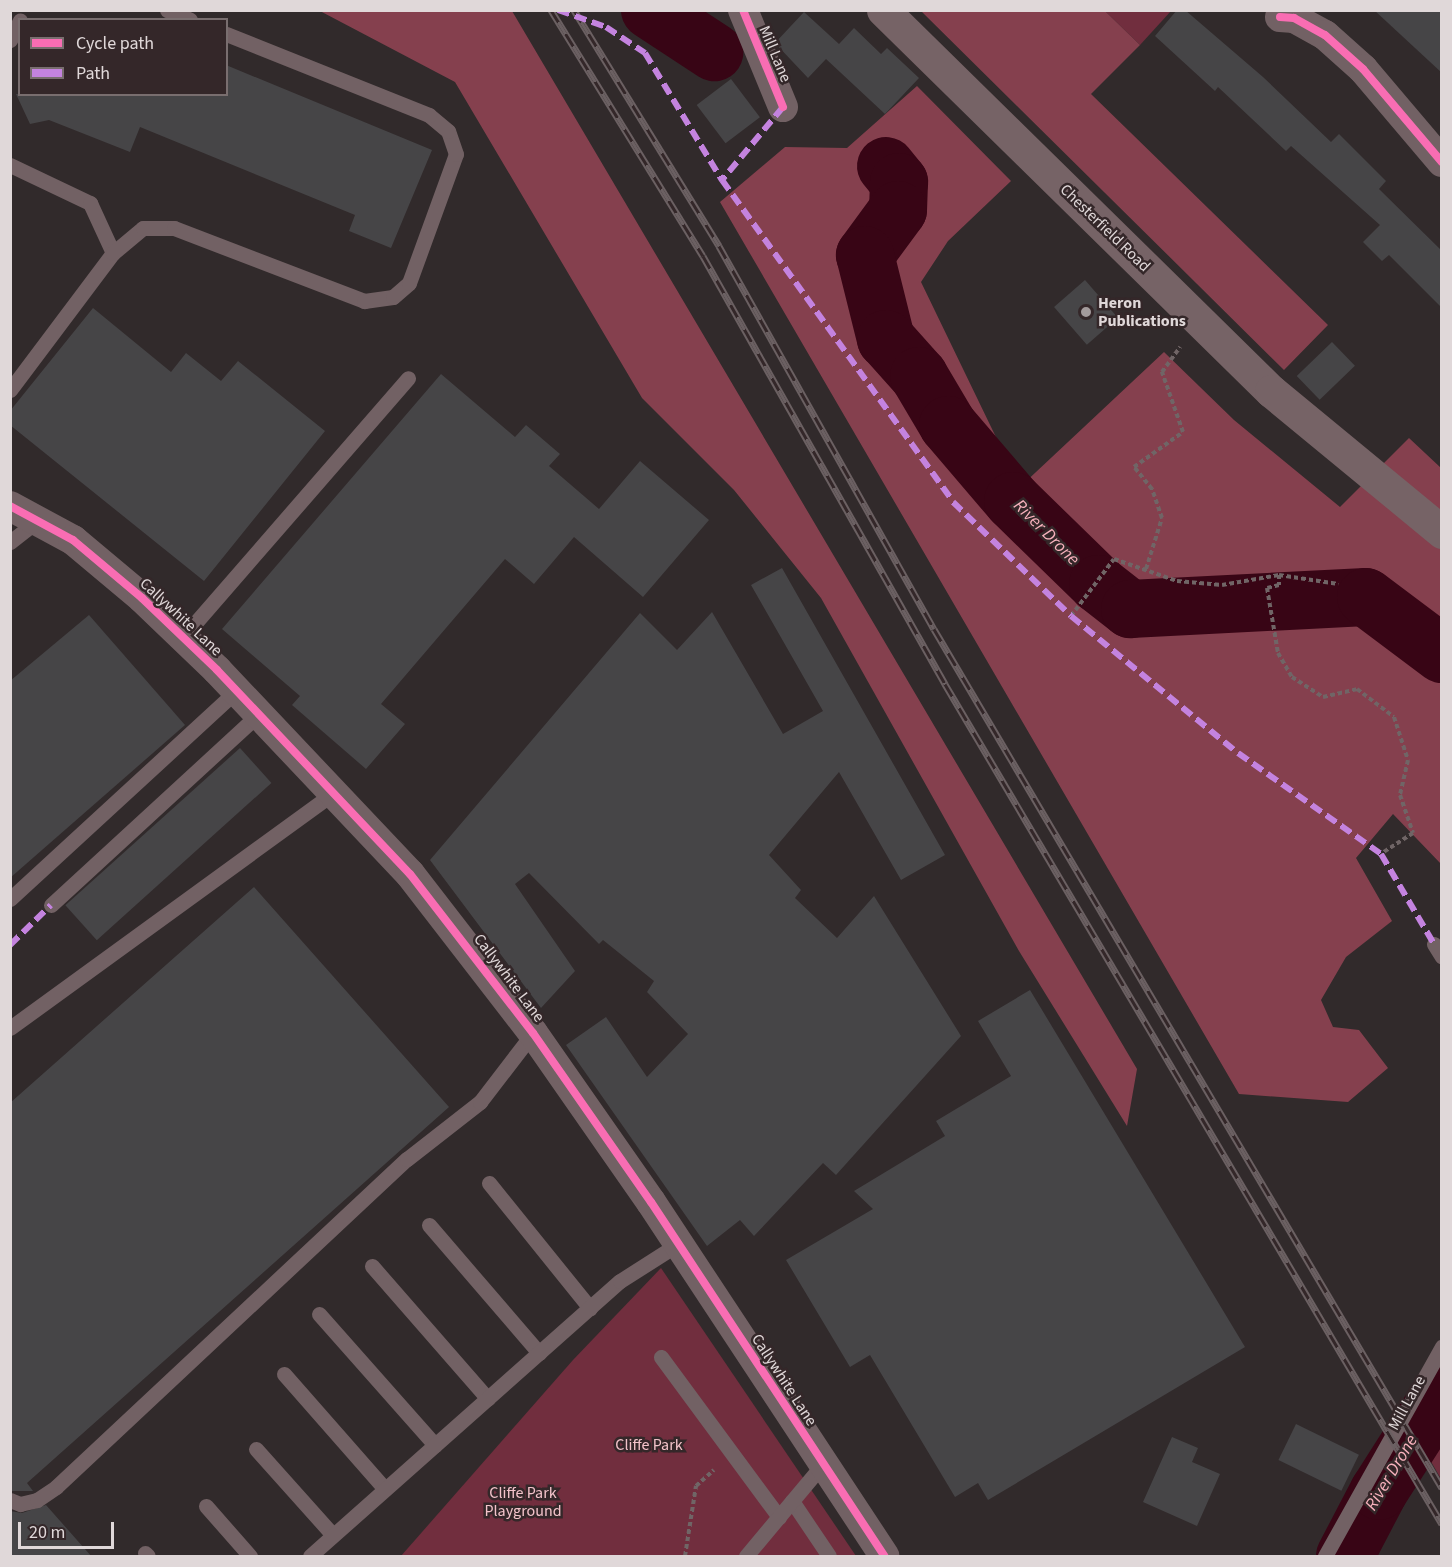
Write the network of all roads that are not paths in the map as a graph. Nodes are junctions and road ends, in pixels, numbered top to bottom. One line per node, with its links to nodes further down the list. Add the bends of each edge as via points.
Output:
1 (167, 10): 5 (lane)
2 (743, 10): 9 (street, Mill Lane)
3 (883, 10): 17 (main road, Chesterfield Road, via 1271,391)
4 (1280, 17): 10 (street, via 1294,18 1325,35 1363,69)
5 (185, 18)
6 (18, 24): 8 (lane)
7 (228, 35): 12 (lane, via 429,115 448,131 456,154 409,283 393,297 364,301 174,228 143,228)
8 (10, 40)
9 (783, 107)
10 (1442, 162)
11 (10, 165): 12 (lane, via 90,203)
12 (113, 253): 14 (lane)
13 (408, 378): 19 (lane)
14 (10, 390)
15 (10, 506): 16 (street, Callywhite Lane)
16 (38, 520): 18 (lane); 19 (street, Callywhite Lane, via 73,540)
17 (1442, 532)
18 (10, 542)
19 (183, 637): 20 (street, Callywhite Lane)
20 (237, 690): 21 (street, Callywhite Lane); 23 (lane)
21 (259, 714): 22 (street, Callywhite Lane); 24 (lane)
22 (334, 793): 25 (lane); 26 (street, Callywhite Lane, via 410,874)
23 (10, 899)
24 (51, 905)
25 (10, 1028)
26 (533, 1033): 29 (street, Callywhite Lane); 42 (lane, via 480,1101 407,1159 56,1487 37,1500 20,1504)
27 (489, 1184): 31 (lane)
28 (429, 1225): 34 (lane)
29 (678, 1244): 31 (lane, via 620,1281); 40 (street, Callywhite Lane)
30 (372, 1266): 37 (lane)
31 (590, 1308): 34 (lane)
32 (319, 1314): 38 (lane)
33 (1442, 1347): 52 (lane, Mill Lane)
34 (539, 1353): 37 (lane)
35 (661, 1357): 45 (lane)
36 (284, 1374): 41 (lane)
37 (488, 1399): 38 (lane)
38 (435, 1445): 41 (lane)
39 (256, 1449): 46 (lane)
40 (823, 1464): 43 (lane); 51 (street, Callywhite Lane)
41 (385, 1489): 46 (lane)
42 (10, 1500)
43 (792, 1501): 45 (lane); 50 (lane)
44 (206, 1506): 47 (lane)
45 (779, 1517): 49 (lane)
46 (333, 1535): 48 (lane)
47 (250, 1557)
48 (309, 1557)
49 (746, 1557)
50 (829, 1557)
51 (884, 1557)
52 (1325, 1557)

